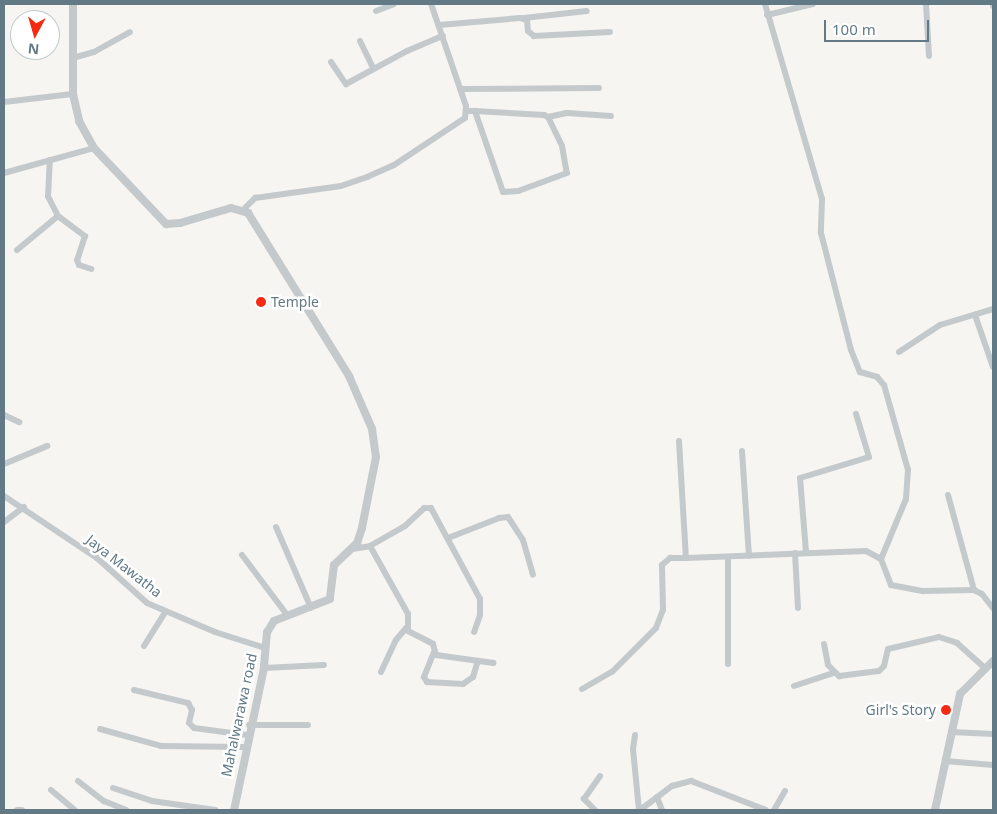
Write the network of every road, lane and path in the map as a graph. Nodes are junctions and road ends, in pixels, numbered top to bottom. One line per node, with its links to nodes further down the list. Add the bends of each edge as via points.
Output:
1 (73, 4): 17 (street)
2 (394, 4): 7 (street)
3 (431, 4): 11 (street)
4 (765, 4): 9 (street)
5 (813, 4): 9 (street)
6 (926, 4): 16 (street)
7 (376, 11)
8 (586, 11): 10 (street)
9 (767, 15): 60 (street, via 822,199 821,233 851,350 860,372 877,377 884,385 904,455 908,492)
10 (524, 18): 11 (street); 13 (street, via 530,34 534,36)
11 (439, 25): 14 (street)
12 (130, 32): 17 (street, via 94,52)
13 (610, 32)
14 (443, 36): 19 (street); 21 (street)
15 (360, 41): 19 (street)
16 (929, 56)
17 (73, 58): 22 (street)
18 (331, 62): 19 (street, via 346,84)
19 (373, 68)
20 (599, 88): 21 (street)
21 (460, 89): 24 (street)
22 (73, 94): 23 (street); 28 (street, via 79,121)
23 (4, 102)
24 (467, 110): 25 (street); 31 (street, via 465,118 432,142 367,177 341,186 255,198)
25 (475, 111): 27 (street); 27 (street, via 505,194 567,173 562,146)
26 (612, 116): 27 (street, via 567,113)
27 (548, 117)
28 (94, 148): 29 (street); 31 (street, via 166,224 231,208)
29 (50, 160): 30 (street); 32 (street, via 48,196)
30 (4, 172)
31 (244, 209): 53 (street, Mahalwarawa road, via 349,376 369,416 375,445 374,470 359,538)
32 (58, 216): 33 (street); 34 (street, via 85,236 78,260 79,265)
33 (17, 250)
34 (90, 269)
35 (993, 309): 36 (street)
36 (975, 315): 37 (street, via 940,325); 38 (street)
37 (899, 352)
38 (993, 367)
39 (856, 414): 54 (street, via 869,457 800,478)
40 (4, 415): 41 (street)
41 (19, 422)
42 (679, 441): 59 (street)
43 (47, 446): 45 (street)
44 (742, 450): 57 (street)
45 (4, 464)
46 (948, 495): 62 (street)
47 (4, 496): 48 (street, Jaya Mawatha)
48 (24, 507): 49 (street); 66 (street, Jaya Mawatha, via 97,558 147,603)
49 (4, 522)
50 (276, 527): 63 (street)
51 (448, 538): 52 (street, via 434,511 428,507 406,526); 61 (street, via 508,517 523,540); 69 (street, via 480,599 480,615)
52 (370, 546): 53 (street); 68 (street, via 408,614)
53 (352, 549): 63 (street, Mahalwarawa road, via 334,565 330,599)
54 (806, 552): 55 (street); 60 (street, via 855,550 875,554)
55 (795, 553): 57 (street); 64 (street)
56 (242, 555): 67 (street)
57 (749, 556): 58 (street)
58 (728, 557): 59 (street); 77 (street)
59 (686, 558): 84 (street, via 670,558 662,565 663,610 656,628 612,672)
60 (881, 559): 62 (street, via 892,585 923,591)
61 (533, 575)
62 (974, 590): 65 (street, via 982,594)
63 (311, 608): 67 (street, Mahalwarawa road)
64 (798, 608)
65 (993, 608)
66 (165, 612): 71 (street); 72 (street, Jaya Mawatha)
67 (288, 616): 72 (street, Mahalwarawa road, via 269,626)
68 (406, 628): 73 (street, via 433,644); 81 (street, via 396,640)
69 (474, 632)
70 (824, 644): 82 (street)
71 (144, 646)
72 (265, 648): 79 (street, Mahalwarawa road)
73 (434, 652): 74 (street, via 438,656); 74 (street, via 424,677 427,682 463,684 473,677)
74 (478, 661): 76 (street)
75 (993, 661): 80 (street)
76 (493, 663)
77 (728, 664)
78 (324, 665): 79 (street)
79 (264, 668): 86 (street, Mahalwarawa road)
80 (986, 669): 82 (street, via 957,643 939,637 888,649 884,666 879,671 839,676); 89 (street, via 960,694)
81 (382, 672)
82 (833, 673): 83 (street)
83 (794, 686)
84 (582, 688)
85 (134, 690): 91 (street, via 188,703 192,710 189,722 194,728)
86 (249, 725): 87 (street); 91 (street, Mahalwarawa road)
87 (308, 725)
88 (100, 729): 93 (street, via 161,746)
89 (951, 732): 90 (street); 94 (street)
90 (993, 734)
91 (247, 735): 93 (street, Mahalwarawa road)
92 (635, 735): 109 (street, via 633,749)
93 (245, 747): 107 (street, Mahalwarawa road)
94 (945, 761): 95 (street); 113 (street)
95 (993, 765)
96 (600, 776): 108 (street, via 584,799)
97 (78, 781): 105 (street, via 104,801)
98 (113, 788): 106 (street, via 161,802)
99 (50, 790): 104 (street)
100 (785, 791): 112 (street)
101 (657, 796): 109 (street); 110 (street); 111 (street, via 672,786 691,781)
102 (17, 810): 103 (street)
103 (22, 810)
104 (75, 810)
105 (126, 810)
106 (215, 810)
107 (234, 810)
108 (596, 810)
109 (640, 810)
110 (662, 810)
111 (766, 810)
112 (774, 810)
113 (935, 810)

